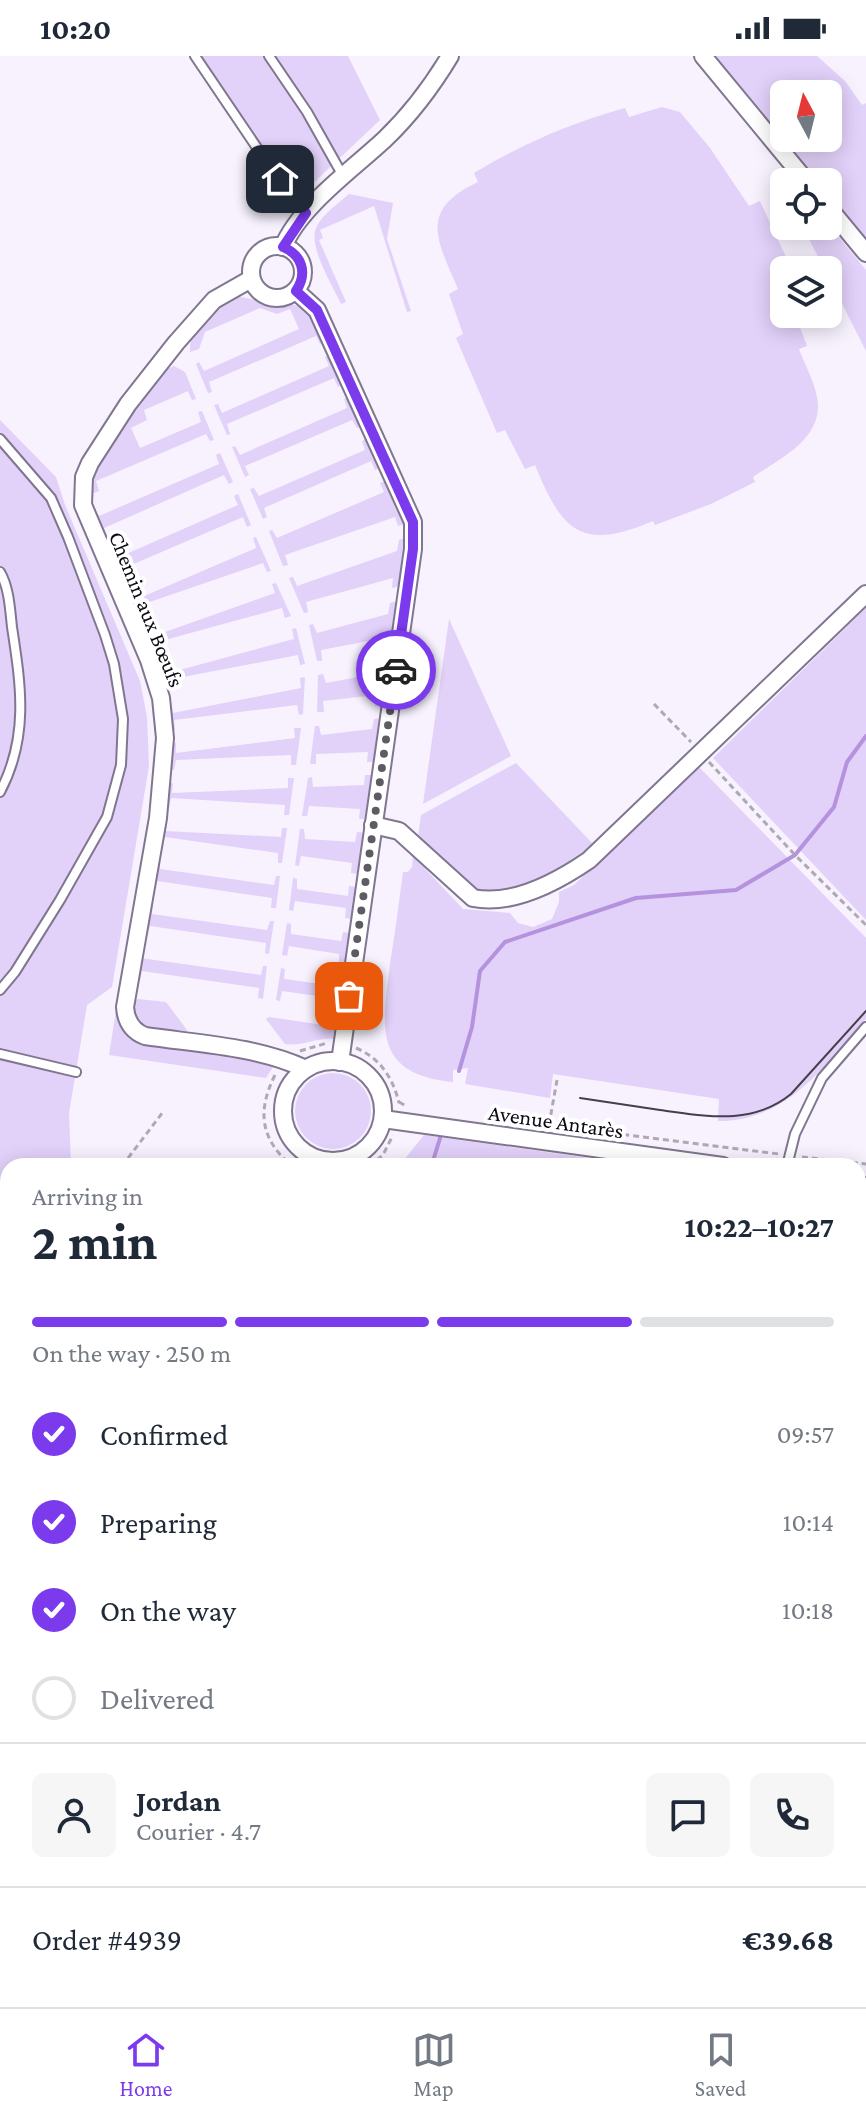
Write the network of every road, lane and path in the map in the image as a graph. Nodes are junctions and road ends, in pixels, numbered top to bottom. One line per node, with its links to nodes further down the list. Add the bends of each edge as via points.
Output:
1 (195, 56): 7 (lane)
2 (269, 56): 6 (lane)
3 (450, 56): 6 (street, via 435,82 388,136)
4 (703, 56): 5 (street)
5 (795, 168)
6 (343, 177): 7 (street)
7 (306, 213): 9 (street)
8 (842, 224): 10 (street)
9 (283, 247): 11 (street, via 261,251); 12 (street, via 302,265)
10 (866, 253)
11 (251, 279): 12 (street, via 265,297 287,297); 26 (street, Chemin aux Bœufs, via 214,300 128,404 90,463 83,505 149,660 161,698 165,738 159,815 125,1007 127,1021 145,1036)
12 (296, 291): 19 (street, via 317,310 413,522)
13 (0, 439): 21 (lane, via 51,498 105,635 123,719 121,765 107,817)
14 (0, 572): 18 (lane, via 22,689 15,756)
15 (866, 594): 17 (street)
16 (654, 704): 17 (path)
17 (701, 753): 19 (street, via 589,860 544,886 513,895 473,898 399,831); 20 (path)
18 (0, 792)
19 (373, 825): 27 (street)
20 (866, 925)
21 (0, 990)
22 (866, 1027): 38 (lane, via 822,1078)
23 (331, 1042): 26 (path, via 305,1048)
24 (351, 1046): 31 (path, via 377,1061)
25 (0, 1054): 29 (lane)
26 (286, 1060): 28 (street, Chemin aux Bœufs); 40 (path, via 264,1096 264,1127)
27 (340, 1062): 28 (street); 36 (street, via 368,1075)
28 (306, 1069): 41 (street, via 286,1093 284,1124 290,1138)
29 (76, 1072)
30 (557, 1080): 37 (path)
31 (399, 1102): 32 (path); 33 (path)
32 (418, 1108)
33 (400, 1110)
34 (163, 1112): 39 (path)
35 (522, 1121): 37 (path)
36 (390, 1125): 42 (street); 43 (path); 44 (street, Avenue Antarès, via 443,1127)
37 (549, 1125): 38 (path)
38 (789, 1155): 45 (lane); 46 (path)
39 (128, 1158)
40 (283, 1158)
41 (314, 1158)
42 (351, 1158)
43 (379, 1158)
44 (666, 1158)
45 (788, 1158)
46 (815, 1158)

